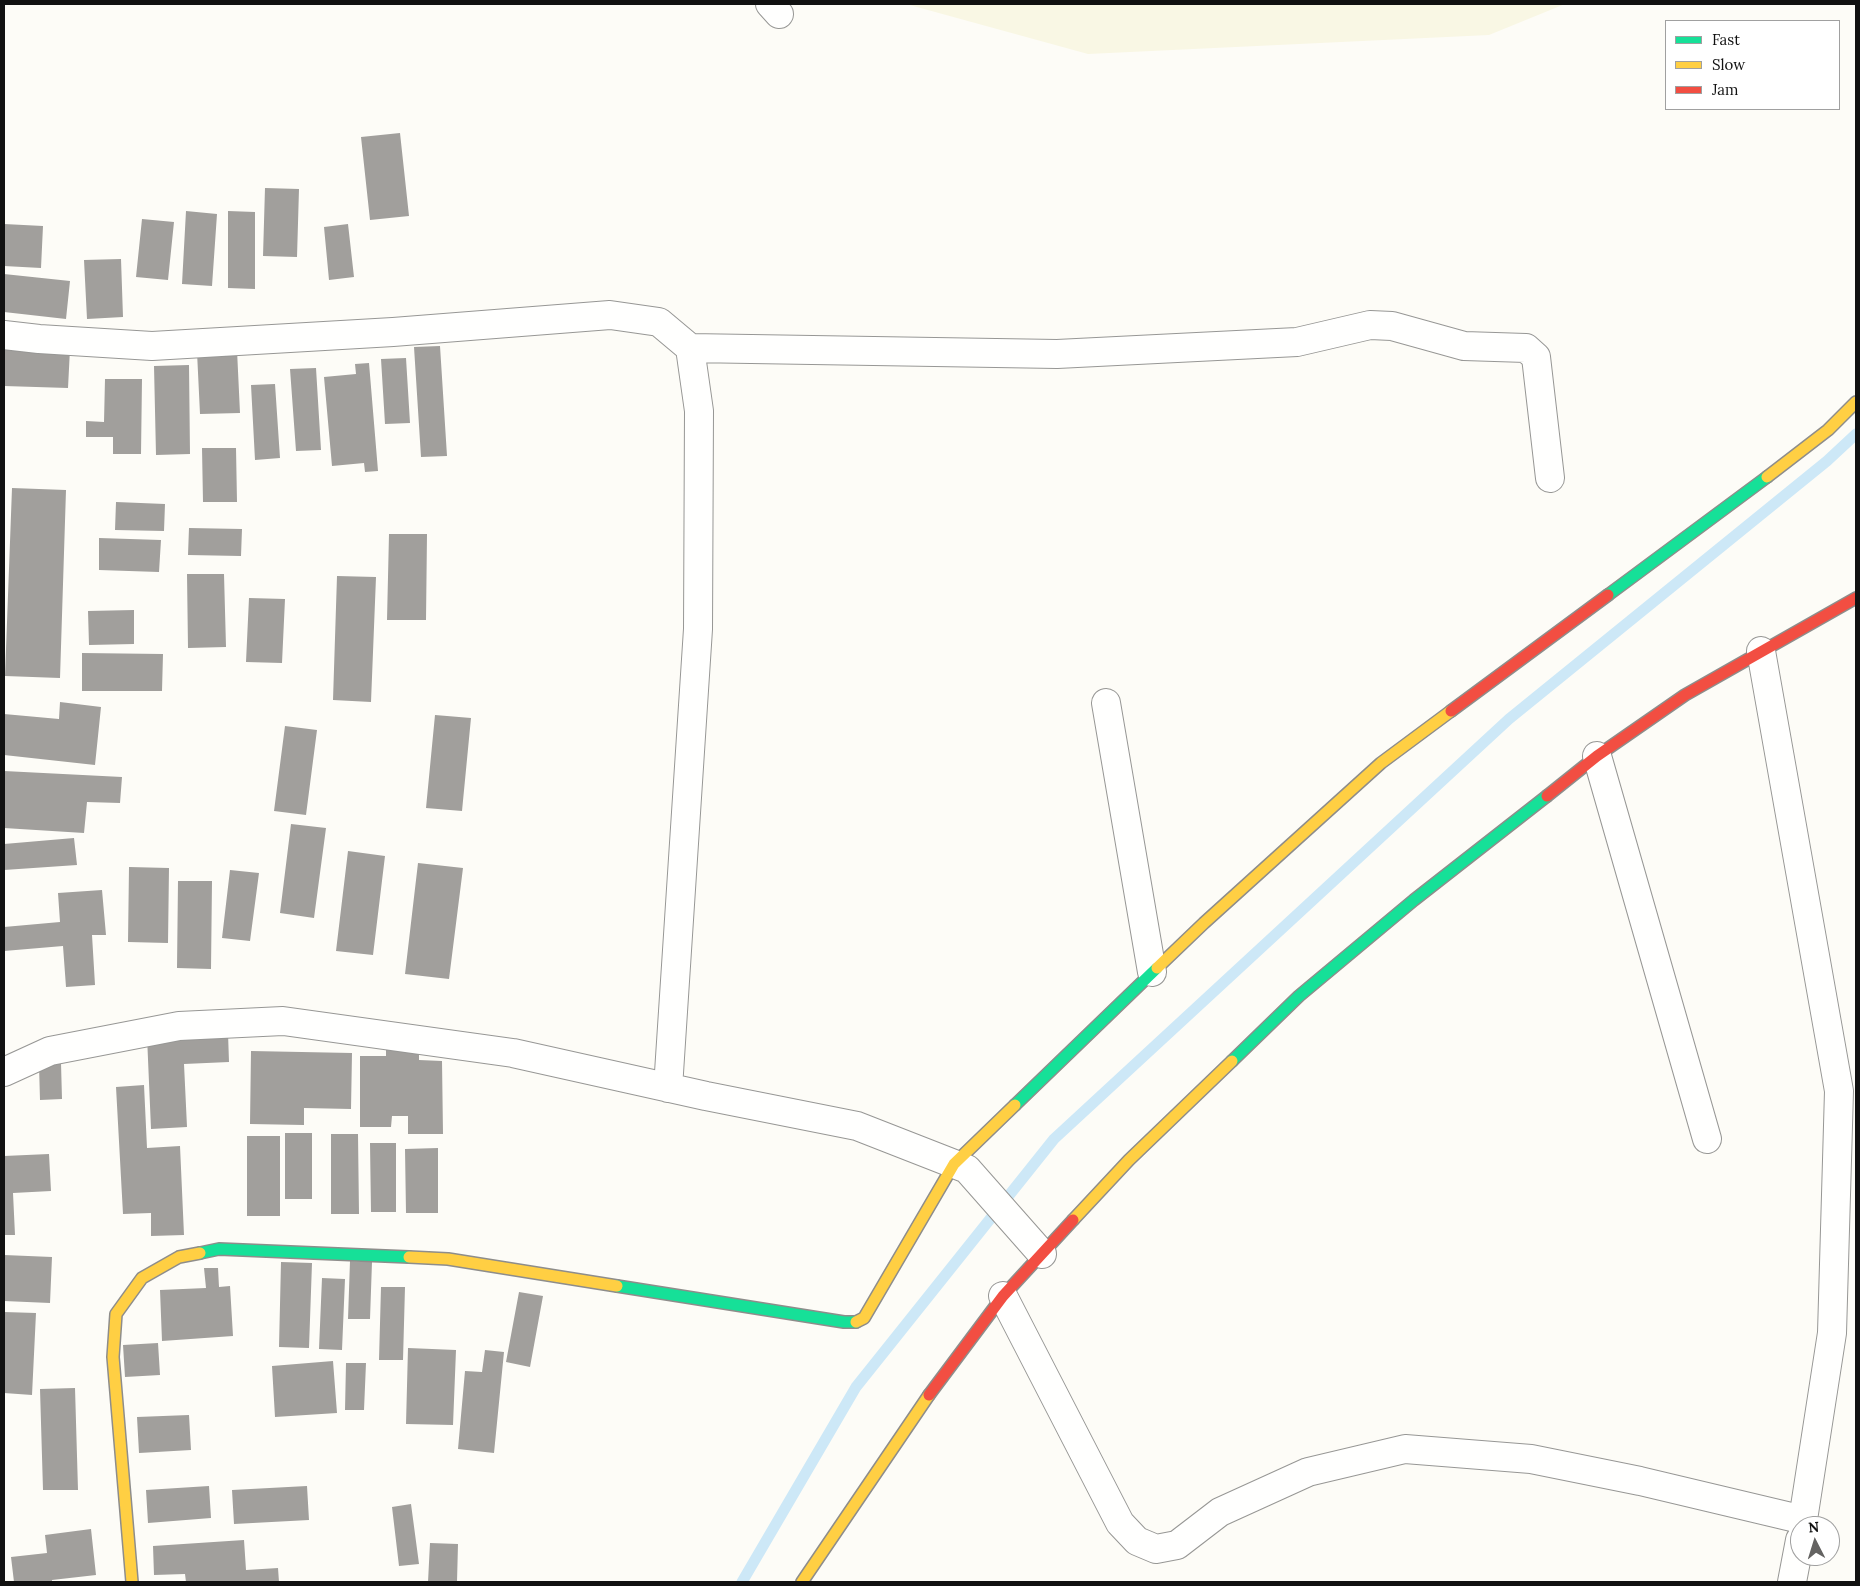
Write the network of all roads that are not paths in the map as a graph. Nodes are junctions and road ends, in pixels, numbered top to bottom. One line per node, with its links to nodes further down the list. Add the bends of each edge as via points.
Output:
1 (4, 336): 2 (street, via 152,346 610,315 659,322)
2 (690, 348): 4 (street, via 1057,354 1297,342 1370,326 1392,326 1464,346 1526,348 1536,357); 11 (street, via 699,411 698,629)
3 (1856, 402): 9 (street, via 1828,430 1381,763)
4 (1550, 478)
5 (1856, 598): 6 (street)
6 (1761, 651): 8 (street, via 1685,694); 16 (street, via 1839,1090)
7 (1106, 703): 9 (street)
8 (1597, 756): 12 (street); 14 (street, via 1414,900 1299,996 1129,1160)
9 (1152, 972): 13 (street)
10 (4, 1072): 11 (street, via 50,1051 179,1026 283,1021 514,1052)
11 (668, 1088): 13 (street, via 857,1126)
12 (1707, 1139)
13 (960, 1166): 14 (street); 20 (street, via 864,1318 854,1323 448,1259 219,1249 179,1257 142,1278 116,1314 112,1357)
14 (1042, 1254): 15 (street)
15 (1003, 1296): 18 (street, via 1120,1523 1137,1541 1156,1549 1177,1544 1220,1512 1308,1472 1405,1449 1531,1459 1640,1481); 21 (street, via 949,1367)
16 (1844, 1335): 17 (street)
17 (1805, 1516)
18 (1790, 1525)
19 (1795, 1566): 22 (street)
20 (132, 1582)
21 (802, 1582)
22 (1792, 1582)

